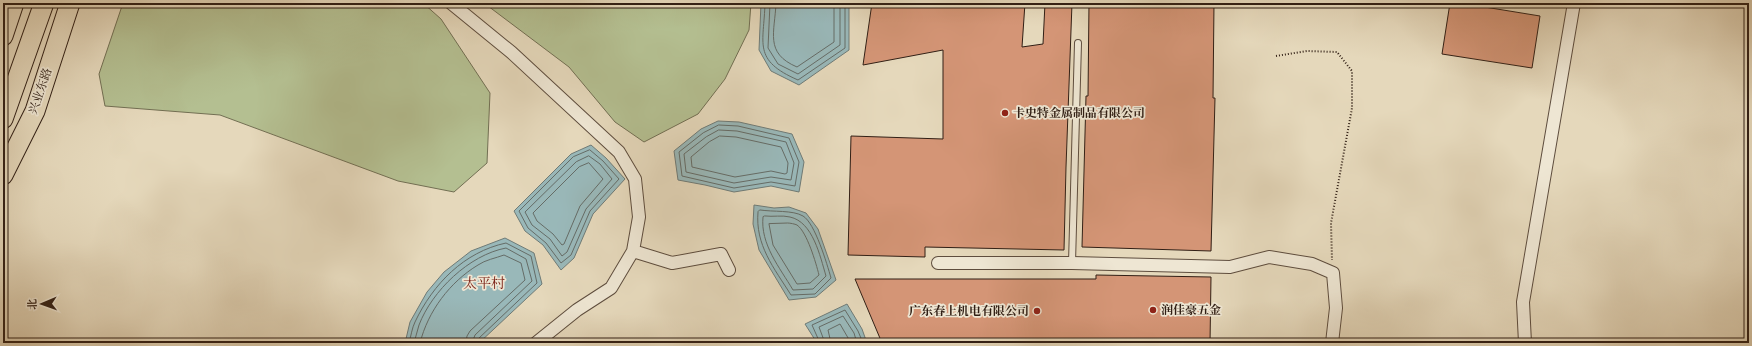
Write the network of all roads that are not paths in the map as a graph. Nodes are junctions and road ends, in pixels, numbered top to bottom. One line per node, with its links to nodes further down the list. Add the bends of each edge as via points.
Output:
1 (14, 3): 6 (main road)
2 (44, 3): 8 (main road)
3 (70, 3): 9 (main road, 兴业东路, via 35,111)
4 (451, 3): 10 (street, via 511,52 618,152 636,179 639,217)
5 (1574, 3): 16 (street, via 1523,302)
6 (3, 36)
7 (1078, 43): 12 (lane)
8 (3, 119)
9 (3, 175)
10 (632, 251): 13 (street, via 672,262 721,254); 14 (street, via 611,288 577,310)
11 (938, 263): 12 (street)
12 (1072, 263): 15 (street, via 1230,267 1269,257 1312,264 1333,273 1336,308)
13 (729, 270)
14 (536, 343)
15 (1332, 343)
16 (1525, 343)

